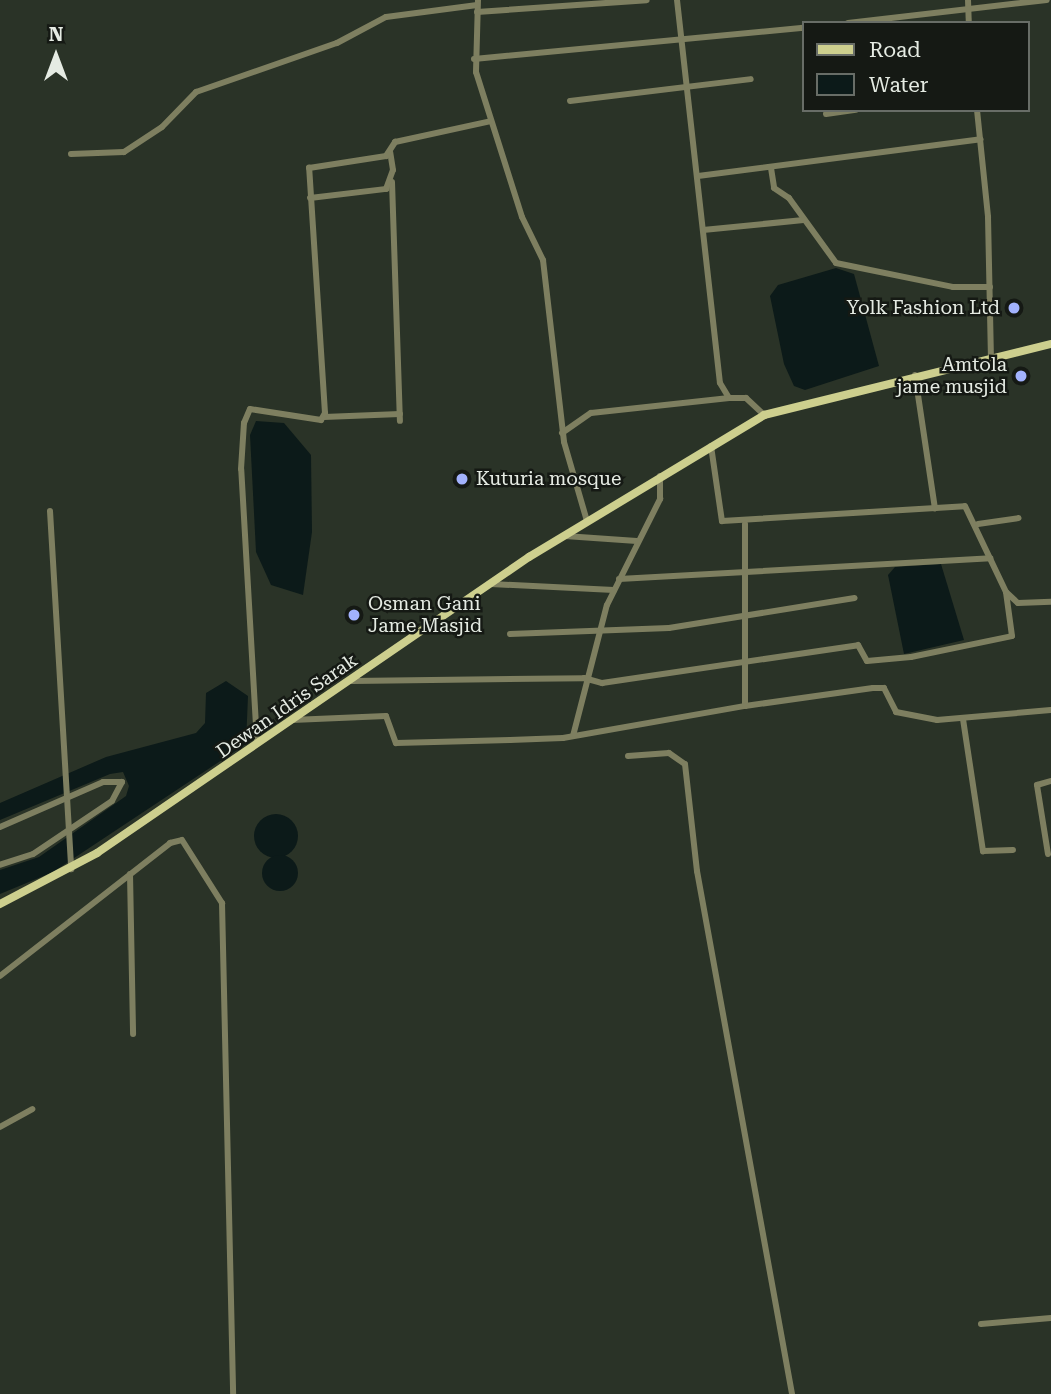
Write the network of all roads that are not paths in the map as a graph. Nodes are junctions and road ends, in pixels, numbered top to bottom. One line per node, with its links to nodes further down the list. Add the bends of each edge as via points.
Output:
1 (646, 0): 5 (street)
2 (677, 0): 9 (street)
3 (1047, 0): 4 (street)
4 (968, 3): 6 (street); 7 (street)
5 (477, 6): 10 (street); 20 (street, via 386,17 337,43 197,92 162,127 124,152)
6 (860, 21)
7 (969, 21)
8 (802, 28): 9 (street)
9 (685, 43): 10 (street); 12 (street)
10 (474, 59): 17 (street)
11 (751, 79): 12 (street)
12 (689, 83): 13 (street); 22 (street)
13 (570, 101)
14 (841, 112): 16 (street)
15 (978, 112): 18 (street)
16 (826, 114)
17 (491, 121): 19 (street, via 395,142); 34 (street, via 545,267)
18 (981, 139): 21 (street); 27 (street)
19 (390, 152): 23 (street); 24 (street, via 314,163)
20 (71, 153)
21 (771, 168): 22 (street); 25 (street, via 774,188)
22 (698, 176): 26 (street)
23 (392, 182): 24 (street, via 386,189); 33 (street, via 400,418)
24 (310, 198): 33 (street)
25 (804, 220): 26 (street); 27 (street, via 836,263 953,288)
26 (703, 230): 31 (street, via 720,383)
27 (990, 288): 29 (street)
28 (1051, 344): 29 (main road, Dewan Idris Sarak)
29 (991, 357): 30 (main road, Dewan Idris Sarak)
30 (915, 375): 32 (main road, Dewan Idris Sarak); 37 (street)
31 (729, 398): 32 (street, via 746,398); 34 (street, via 591,413)
32 (764, 415): 35 (main road, Dewan Idris Sarak)
33 (324, 417): 64 (street, via 250,409 244,422 241,469)
34 (562, 433): 40 (street)
35 (711, 444): 36 (main road, Dewan Idris Sarak); 41 (street, via 722,521)
36 (660, 476): 40 (main road, Dewan Idris Sarak); 44 (street, via 660,499)
37 (935, 509): 41 (street); 42 (street, via 965,506)
38 (50, 511): 67 (street)
39 (1019, 518): 42 (street)
40 (587, 521): 43 (main road, Dewan Idris Sarak)
41 (744, 524): 46 (street)
42 (978, 524): 45 (street)
43 (564, 536): 44 (street); 48 (main road, Dewan Idris Sarak)
44 (637, 541): 47 (street)
45 (990, 558): 46 (street); 52 (street)
46 (744, 573): 47 (street); 53 (street)
47 (619, 579): 49 (street)
48 (489, 584): 49 (street); 58 (main road, Dewan Idris Sarak)
49 (614, 590): 54 (street)
50 (855, 598): 53 (street)
51 (1051, 602): 52 (street)
52 (1015, 606): 56 (street, via 1016,634 969,648 876,661 863,660 858,645 848,645)
53 (742, 616): 54 (street); 56 (street)
54 (599, 633): 55 (street); 57 (street)
55 (510, 634)
56 (743, 662): 57 (street, via 602,683); 59 (street)
57 (590, 678): 58 (street); 63 (street)
58 (352, 681): 62 (main road, Dewan Idris Sarak)
59 (746, 706): 61 (street, via 884,688 896,712); 63 (street)
60 (1051, 710): 61 (street)
61 (963, 719): 70 (street, via 983,851)
62 (292, 720): 63 (street, via 386,716 396,743); 64 (main road, Dewan Idris Sarak)
63 (573, 736)
64 (257, 743): 73 (main road, Dewan Idris Sarak)
65 (628, 756): 83 (street, via 669,753 685,764 698,871)
66 (1051, 781): 71 (street, via 1037,785)
67 (63, 802): 68 (street); 69 (street); 69 (street, via 103,782 122,782 118,797)
68 (0, 827)
69 (65, 827): 72 (street, via 33,854); 73 (street)
70 (1013, 850)
71 (1048, 854)
72 (0, 865)
73 (71, 869): 75 (main road, Dewan Idris Sarak)
74 (130, 874): 76 (street); 77 (street); 82 (street, via 182,840 222,903)
75 (0, 904)
76 (0, 976)
77 (133, 1034)
78 (32, 1109): 79 (street)
79 (0, 1127)
80 (1051, 1318): 81 (street)
81 (981, 1324)
82 (233, 1394)
83 (792, 1394)

